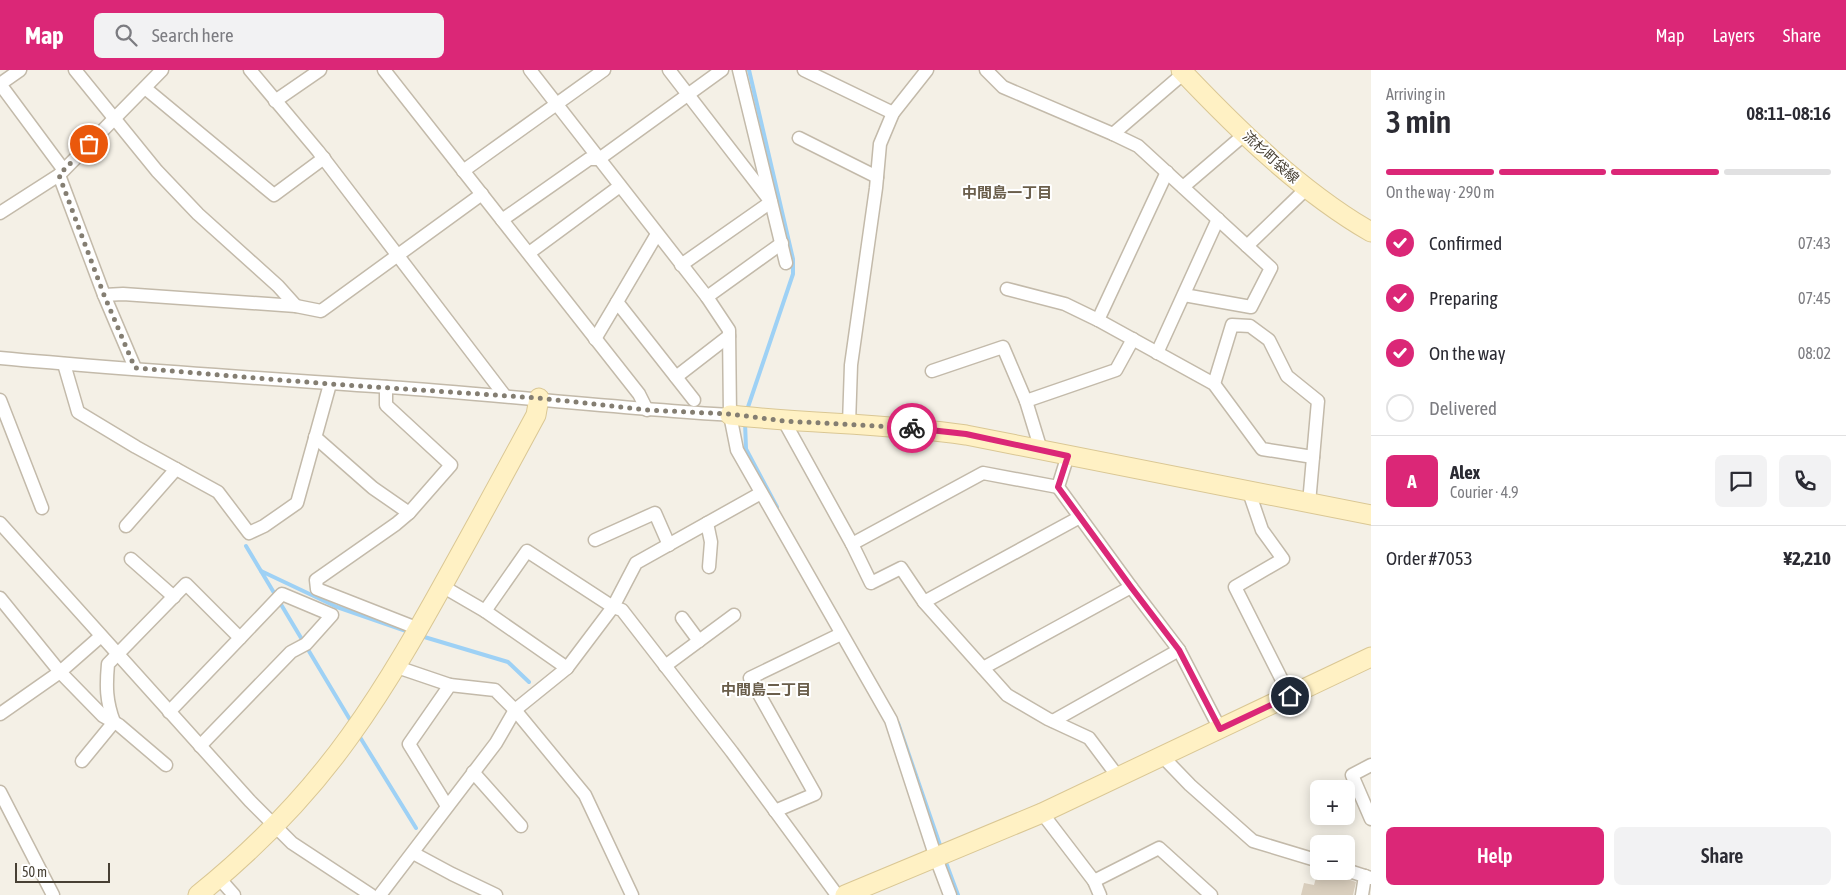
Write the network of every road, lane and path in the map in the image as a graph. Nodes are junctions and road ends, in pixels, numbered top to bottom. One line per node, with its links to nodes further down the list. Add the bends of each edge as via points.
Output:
1 (20, 70): 16 (street)
2 (75, 70): 22 (street)
3 (162, 70): 17 (street)
4 (250, 70): 19 (street)
5 (320, 70): 19 (street)
6 (384, 70): 28 (street)
7 (530, 70): 20 (street)
8 (604, 70): 20 (street)
9 (669, 70): 18 (street)
10 (722, 70): 18 (street)
11 (739, 70): 36 (street)
12 (804, 70): 21 (street)
13 (927, 70): 21 (street)
14 (986, 70): 23 (street, via 1003,87)
15 (1182, 72): 23 (street); 24 (street, 流杉町袋線)
16 (0, 84): 29 (street)
17 (145, 88): 22 (street); 26 (street, via 274,195)
18 (688, 95): 27 (street); 36 (street)
19 (276, 102): 26 (street)
20 (556, 104): 27 (street); 28 (street)
21 (893, 113): 31 (street, via 880,144)
22 (114, 119): 29 (street); 53 (street, via 198,214)
23 (1113, 134): 30 (street, via 1138,146)
24 (1245, 134): 33 (street); 34 (street, 流杉町袋線)
25 (799, 138): 31 (street)
26 (324, 158): 45 (street)
27 (599, 159): 32 (street); 39 (street, via 589,159)
28 (462, 170): 35 (street)
29 (61, 172): 37 (street); 49 (street)
30 (1167, 172): 33 (street); 54 (street)
31 (877, 177): 75 (street, via 852,365)
32 (620, 186): 41 (street); 44 (street)
33 (1183, 187): 38 (street)
34 (1307, 188): 40 (street, 流杉町袋線); 43 (street)
35 (482, 194): 39 (street); 45 (street)
36 (771, 202): 42 (street); 47 (street)
37 (0, 213)
38 (1218, 219): 43 (street); 50 (street)
39 (502, 220): 44 (street)
40 (1371, 232)
41 (658, 234): 47 (street); 52 (street)
42 (782, 244): 46 (street); 51 (street)
43 (1248, 246): 50 (street, via 1272,268 1251,307)
44 (528, 254): 56 (street)
45 (397, 255): 53 (street, via 321,311); 67 (street)
46 (786, 263)
47 (681, 265): 51 (street)
48 (1006, 289): 54 (street, via 1065,304)
49 (104, 295): 53 (street); 61 (street)
50 (1184, 295): 58 (street)
51 (707, 297): 55 (street, via 729,330)
52 (616, 302): 56 (street); 63 (street)
53 (296, 306)
54 (1098, 320): 57 (street)
55 (729, 336): 63 (street); 73 (street)
56 (595, 339): 72 (street, via 639,394)
57 (1133, 339): 58 (street); 71 (street, via 1116,370)
58 (1157, 352): 65 (street)
59 (0, 358): 60 (street)
60 (64, 364): 61 (street); 80 (street, via 78,412)
61 (135, 368): 64 (street)
62 (932, 371): 71 (street, via 1003,347)
63 (676, 377): 70 (street)
64 (330, 384): 66 (street); 76 (street)
65 (1214, 384): 79 (street, via 1262,449); 79 (street, via 1232,324 1250,326 1269,340 1287,376 1318,401)
66 (386, 387): 67 (street); 86 (street, via 386,405 451,465)
67 (505, 396): 68 (street)
68 (539, 398): 72 (street); 97 (street, via 536,415)
69 (0, 400): 85 (street)
70 (694, 400)
71 (1026, 401): 77 (street)
72 (647, 410): 73 (street)
73 (730, 414): 74 (street); 83 (street, via 737,450)
74 (784, 421): 75 (street); 93 (street)
75 (849, 424): 77 (street, via 966,434)
76 (315, 437): 80 (street, via 297,503 249,533 218,492); 86 (street, via 373,488)
77 (1041, 450): 78 (street)
78 (1068, 456): 81 (street); 82 (street)
79 (1313, 457): 84 (street)
80 (176, 469): 91 (street)
81 (1058, 487): 88 (street); 93 (street, via 983,473)
82 (1249, 492): 84 (street); 120 (street, via 1262,530 1283,559 1235,587)
83 (761, 493): 89 (street); 107 (street)
84 (1309, 503): 87 (street)
85 (42, 508)
86 (409, 513): 106 (street, via 316,580 317,589)
87 (1371, 515)
88 (1080, 517): 98 (street); 101 (street)
89 (707, 523): 94 (street); 96 (street, via 711,542)
90 (0, 524): 108 (street)
91 (126, 526)
92 (595, 540): 94 (street, via 655,513)
93 (852, 544): 101 (street, via 872,583 901,568)
94 (669, 545): 102 (street, via 636,564)
95 (132, 559): 99 (street)
96 (710, 566)
97 (442, 586): 103 (street); 106 (street)
98 (1131, 587): 111 (street); 117 (street)
99 (174, 597): 109 (street, via 186,584); 112 (street)
100 (0, 598): 118 (street)
101 (924, 602): 117 (street)
102 (613, 607): 103 (street, via 526,551); 115 (street, via 622,610); 116 (street)
103 (485, 611): 116 (street)
104 (734, 615): 110 (street)
105 (682, 618): 110 (street)
106 (419, 630): 114 (street)
107 (841, 634): 136 (street, via 750,678 815,794); 142 (street, via 891,720)
108 (101, 636): 112 (street); 118 (street)
109 (240, 638): 122 (street); 127 (street, via 282,594 332,614 306,644 291,652)
110 (699, 641): 115 (street)
111 (1179, 650): 125 (street); 126 (street)
112 (118, 653): 122 (street); 124 (street, via 108,664 106,689)
113 (1371, 657): 120 (street)
114 (397, 666): 119 (street); 139 (street, via 350,737)
115 (665, 666): 136 (street)
116 (567, 668): 121 (street)
117 (983, 668): 125 (street, via 1007,695)
118 (60, 672): 123 (street); 124 (street, via 103,716)
119 (450, 685): 121 (street, via 495,690); 135 (street, via 410,744)
120 (1290, 696): 126 (street)
121 (515, 710): 132 (street, via 496,743); 154 (street, via 585,795)
122 (169, 712): 127 (street)
123 (0, 714)
124 (114, 722): 129 (street); 130 (street)
125 (1053, 722): 133 (street, via 1089,738)
126 (1220, 729): 128 (street)
127 (200, 746): 139 (street)
128 (1163, 757): 133 (street); 143 (street, via 1253,842)
129 (82, 761)
130 (166, 765)
131 (1371, 765): 138 (street, via 1352,775)
132 (473, 772): 135 (street); 140 (street)
133 (1119, 778): 137 (street)
134 (0, 792): 148 (street)
135 (447, 806): 141 (street)
136 (775, 811): 155 (street)
137 (1042, 813): 142 (street); 147 (street)
138 (1371, 819)
139 (275, 826): 146 (street); 151 (street, via 292,843)
140 (521, 826)
141 (413, 853): 152 (street); 153 (street)
142 (941, 856): 156 (street); 157 (street)
143 (1310, 858)
144 (1355, 873): 145 (street)
145 (1368, 877): 160 (street)
146 (219, 878): 149 (street); 150 (street)
147 (1094, 882): 158 (street); 159 (street, via 1159,848)
148 (53, 895)
149 (198, 895)
150 (234, 895)
151 (371, 895)
152 (380, 895)
153 (496, 895)
154 (632, 895)
155 (837, 895)
156 (845, 895)
157 (950, 895)
158 (1100, 895)
159 (1211, 895)
160 (1362, 895)

